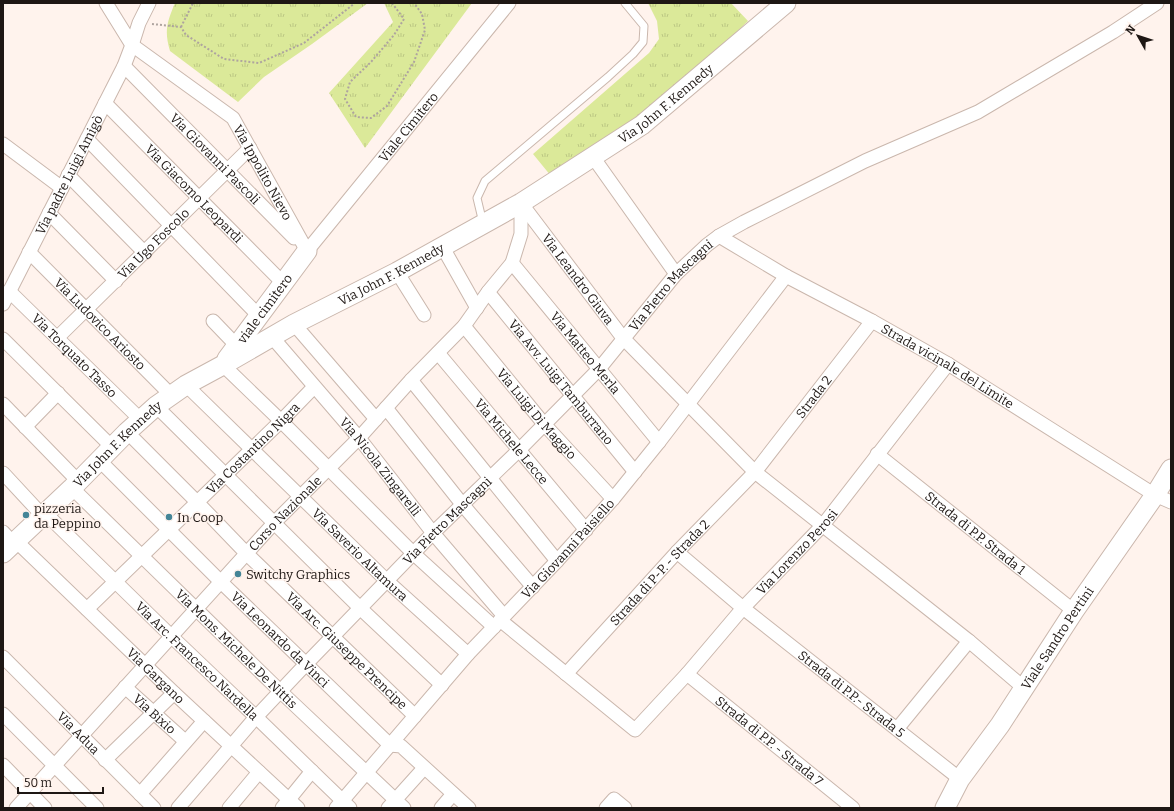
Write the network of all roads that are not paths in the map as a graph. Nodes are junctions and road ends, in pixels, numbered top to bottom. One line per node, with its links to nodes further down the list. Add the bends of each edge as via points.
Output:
1 (106, 3): 7 (street)
2 (149, 3): 7 (street, Via padre Luigi Amigò)
3 (509, 3): 24 (street, Viale Cimitero)
4 (624, 3): 20 (lane, via 644,26 643,42 608,77 485,181 477,198)
5 (786, 3): 13 (main road, Via John F. Kennedy, via 642,126)
6 (1157, 3): 22 (street, Via Pietro Mascagni, via 978,112 865,161)
7 (132, 45): 8 (street, Via padre Luigi Amigò); 12 (street, Via Ippolito Nievo, via 233,118)
8 (124, 66): 9 (street, Via padre Luigi Amigò); 14 (street, Via Giovanni Pascoli)
9 (105, 103): 10 (street, Via padre Luigi Amigò); 17 (street, Via Giacomo Leopardi)
10 (86, 140): 15 (street, Via padre Luigi Amigò); 21 (street)
11 (3, 145): 16 (street)
12 (250, 148): 14 (street, Via Ugo Foscolo); 24 (street, Via Ippolito Nievo)
13 (593, 157): 18 (main road, Via John F. Kennedy); 29 (street)
14 (228, 170): 17 (street, Via Ugo Foscolo); 24 (street, Via Giovanni Pascoli)
15 (68, 175): 16 (street, Via padre Luigi Amigò); 26 (street)
16 (62, 188): 19 (street, Via padre Luigi Amigò)
17 (200, 198): 21 (street, Via Ugo Foscolo); 32 (street, Via Giacomo Leopardi)
18 (521, 203): 20 (main road, Via John F. Kennedy); 27 (street, Corso Nazionale, via 521,234); 46 (street, Via Leandro Giuva)
19 (49, 213): 25 (street, Via padre Luigi Amigò); 31 (street)
20 (483, 224): 23 (main road, Via John F. Kennedy)
21 (171, 227): 26 (street, Via Ugo Foscolo); 39 (street)
22 (719, 236): 29 (street, Via Pietro Mascagni); 30 (street, Strada vicinale del Limite)
23 (442, 246): 28 (main road, Via John F. Kennedy); 36 (street)
24 (307, 251): 32 (main road, viale cimitero)
25 (29, 252): 33 (street, Via padre Luigi Amigò); 37 (street, Via Ludovico Ariosto)
26 (145, 252): 31 (street, Via Ugo Foscolo)
27 (512, 263): 34 (street, Corso Nazionale); 52 (street, Via Matteo Merla)
28 (397, 272): 38 (street); 42 (main road, Via John F. Kennedy)
29 (676, 274): 46 (street, Via Pietro Mascagni)
30 (786, 276): 40 (street, Strada vicinale del Limite); 59 (street, Via Giovanni Paisiello)
31 (116, 281): 37 (street, Via Ugo Foscolo)
32 (283, 283): 39 (main road, viale cimitero)
33 (9, 292): 35 (street, Via padre Luigi Amigò); 45 (street, Via Torquato Tasso)
34 (488, 292): 36 (street, Corso Nazionale); 57 (street, Via Avv. Luigi Tamburrano)
35 (3, 304)
36 (477, 308): 43 (street, Corso Nazionale)
37 (87, 310): 45 (street, Via Ugo Foscolo); 55 (street, Via Ludovico Ariosto)
38 (424, 315)
39 (259, 316): 48 (main road, viale cimitero)
40 (872, 320): 50 (street, Strada vicinale del Limite); 76 (street, Strada 2)
41 (212, 321): 48 (street)
42 (294, 324): 44 (main road, Via John F. Kennedy); 62 (street)
43 (464, 326): 49 (street, Corso Nazionale); 64 (street, Via Luigi Di Maggio)
44 (272, 337): 51 (main road, Via John F. Kennedy); 54 (street, Via Nicola Zingarelli)
45 (57, 338): 65 (street, Via Torquato Tasso)
46 (623, 338): 52 (street, Via Pietro Mascagni); 59 (street, Via Leandro Giuva)
47 (3, 339): 56 (street, Via Leonardo da Vinci)
48 (237, 346): 51 (main road, viale cimitero)
49 (438, 353): 53 (street, Corso Nazionale); 70 (street, Via Michele Lecce)
50 (948, 364): 72 (street, Via Lorenzo Perosi); 83 (street, Strada vicinale del Limite)
51 (223, 365): 55 (main road, Via John F. Kennedy); 63 (street)
52 (599, 368): 57 (street, Via Pietro Mascagni); 68 (street, Via Matteo Merla)
53 (411, 380): 61 (street, Corso Nazionale); 79 (street)
54 (314, 387): 63 (street, Via Costantino Nigra); 67 (street, Via Nicola Zingarelli)
55 (179, 390): 60 (main road, Via John F. Kennedy); 69 (street, Via Saverio Altamura)
56 (58, 393): 66 (street); 71 (street, Via Leonardo da Vinci)
57 (572, 396): 64 (street, Via Pietro Mascagni); 75 (street, Via Avv. Luigi Tamburrano)
58 (3, 404): 66 (street, Via Mons. Michele De Nittis)
59 (688, 404): 68 (street, Via Giovanni Paisiello); 76 (street, Via Leandro Giuva)
60 (156, 406): 65 (main road, Via John F. Kennedy); 78 (street)
61 (386, 408): 62 (street, Corso Nazionale); 85 (street)
62 (376, 419): 67 (street, Corso Nazionale)
63 (281, 421): 69 (street, Via Costantino Nigra); 73 (street)
64 (544, 424): 70 (street, Via Pietro Mascagni); 82 (street, Via Luigi Di Maggio)
65 (134, 426): 71 (main road, Via John F. Kennedy); 84 (street, Via Arc. Giuseppe Prencipe)
66 (25, 427): 80 (street, Via Mons. Michele De Nittis)
67 (359, 438): 73 (street, Corso Nazionale); 90 (street, Via Nicola Zingarelli)
68 (659, 442): 75 (street, Via Giovanni Paisiello)
69 (252, 448): 78 (street, Via Costantino Nigra); 81 (street, Via Saverio Altamura)
70 (519, 450): 79 (street, Via Pietro Mascagni); 91 (street, Via Michele Lecce)
71 (105, 453): 80 (main road, Via John F. Kennedy); 89 (street, Via Leonardo da Vinci)
72 (877, 454): 88 (street, Via Lorenzo Perosi); 106 (street, Strada di P.P. Strada 1)
73 (328, 468): 81 (street, Corso Nazionale); 95 (street)
74 (1171, 469): 83 (main road, Viale Sandro Pertini)
75 (635, 472): 82 (street, Via Giovanni Paisiello)
76 (755, 472): 88 (street, Via Leandro Giuva); 93 (street, Strada di P-P. - Strada 2)
77 (3, 473): 86 (street, Via Arc. Francesco Nardella)
78 (224, 475): 84 (street, Via Costantino Nigra); 87 (street)
79 (490, 478): 85 (street, Via Pietro Mascagni); 97 (street)
80 (75, 485): 86 (main road, Via John F. Kennedy); 96 (street, Via Mons. Michele De Nittis)
81 (301, 496): 87 (street, Corso Nazionale); 99 (street, Via Saverio Altamura)
82 (613, 499): 91 (street, Via Giovanni Paisiello)
83 (1163, 499): 106 (main road, Viale Sandro Pertini)
84 (196, 501): 89 (street, Via Costantino Nigra); 94 (street, Via Arc. Giuseppe Prencipe)
85 (462, 504): 90 (street, Via Pietro Mascagni); 101 (street)
86 (44, 514): 92 (main road, Via John F. Kennedy); 98 (street, Via Arc. Francesco Nardella)
87 (274, 523): 94 (street, Corso Nazionale); 103 (street)
88 (823, 524): 104 (street, Via Lorenzo Perosi); 110 (street, Via Leandro Giuva)
89 (168, 529): 96 (street, Via Costantino Nigra); 100 (street, Via Leonardo da Vinci)
90 (437, 529): 95 (street, Via Pietro Mascagni); 107 (street, Via Nicola Zingarelli)
91 (586, 530): 97 (street, Via Giovanni Paisiello)
92 (9, 542): 102 (street, Via Gargano)
93 (677, 552): 104 (street, Strada di P.P.- Strada 5); 115 (street, Strada di P-P. - Strada 2)
94 (247, 554): 100 (street, Corso Nazionale); 108 (street, Via Arc. Giuseppe Prencipe)
95 (414, 554): 99 (street, Via Pietro Mascagni); 107 (street)
96 (141, 556): 98 (street, Via Costantino Nigra); 105 (street, Via Mons. Michele De Nittis)
97 (557, 561): 101 (street, Via Giovanni Paisiello)
98 (115, 580): 102 (street, Via Costantino Nigra); 109 (street, Via Arc. Francesco Nardella)
99 (386, 580): 103 (street, Via Pietro Mascagni); 111 (street, Via Saverio Altamura)
100 (221, 582): 105 (street, Corso Nazionale); 113 (street, Via Leonardo da Vinci)
101 (533, 587): 107 (street, Via Giovanni Paisiello)
102 (87, 608): 114 (street, Via Gargano)
103 (360, 608): 108 (street, Via Pietro Mascagni); 117 (street)
104 (743, 608): 116 (street, Via Lorenzo Perosi); 127 (street, Strada di P.P.- Strada 5)
105 (196, 609): 109 (street, Corso Nazionale); 120 (street, Via Mons. Michele De Nittis)
106 (1074, 611): 119 (main road, Viale Sandro Pertini)
107 (499, 621): 111 (street, Via Giovanni Paisiello); 115 (street)
108 (332, 636): 113 (street, Via Pietro Mascagni); 124 (street, Via Arc. Giuseppe Prencipe)
109 (172, 637): 114 (street, Corso Nazionale); 125 (street, Via Arc. Francesco Nardella)
110 (969, 641): 119 (street, Via Leandro Giuva); 127 (street)
111 (468, 654): 117 (street, Via Giovanni Paisiello)
112 (3, 657): 128 (street, Via Adua)
113 (306, 664): 120 (street, Via Pietro Mascagni); 130 (street, Via Leonardo da Vinci)
114 (145, 665): 118 (street, Corso Nazionale); 121 (street, Via Gargano)
115 (566, 674): 116 (street, Via Lorenzo Perosi, via 636,730)
116 (687, 674): 156 (street, Strada di P.P. - Strada 7)
117 (442, 686): 124 (street, Via Giovanni Paisiello)
118 (126, 687): 122 (street, Via Bixio); 128 (street, Corso Nazionale)
119 (1024, 688): 139 (main road, Viale Sandro Pertini)
120 (281, 692): 125 (street, Via Pietro Mascagni); 138 (street, Via Mons. Michele De Nittis)
121 (174, 693): 122 (street); 126 (street, Via Gargano)
122 (154, 713): 129 (street, Via Bixio); 132 (street)
123 (3, 714): 134 (street)
124 (414, 716): 130 (street, Via Giovanni Paisiello)
125 (256, 717): 131 (street, Via Pietro Mascagni); 136 (street, Via Arc. Francesco Nardella)
126 (204, 720): 129 (street); 131 (street, Via Gargano)
127 (897, 729): 139 (street, Strada di P.P.- Strada 5)
128 (82, 736): 132 (street, Via Adua); 134 (street, Corso Nazionale)
129 (185, 741): 141 (street)
130 (390, 745): 135 (street, Via Leonardo da Vinci, via 400,746); 138 (street, Via Giovanni Paisiello)
131 (231, 746): 137 (street, Via Gargano); 151 (street, Via Pietro Mascagni)
132 (105, 760): 141 (street, Via Adua)
133 (3, 765): 140 (street)
134 (54, 766): 140 (street, Corso Nazionale); 149 (street)
135 (424, 768): 142 (street, Via Leonardo da Vinci); 145 (street)
136 (312, 771): 144 (street); 146 (street, Via Arc. Francesco Nardella)
137 (259, 772): 144 (street, Via Gargano); 152 (street)
138 (366, 773): 145 (street, Via Mons. Michele De Nittis); 146 (street, Via Giovanni Paisiello)
139 (960, 779): 157 (main road, Viale Sandro Pertini)
140 (30, 792): 147 (street, Corso Nazionale); 148 (street)
141 (140, 794): 150 (street, Via Adua)
142 (453, 794): 153 (street); 154 (street, Via Leonardo da Vinci)
143 (610, 804): 155 (street)
144 (290, 805)
145 (396, 805)
146 (342, 806)
147 (16, 808)
148 (45, 808)
149 (97, 808)
150 (154, 808)
151 (178, 808)
152 (229, 808)
153 (441, 808)
154 (469, 808)
155 (625, 808)
156 (853, 808)
157 (945, 808)

